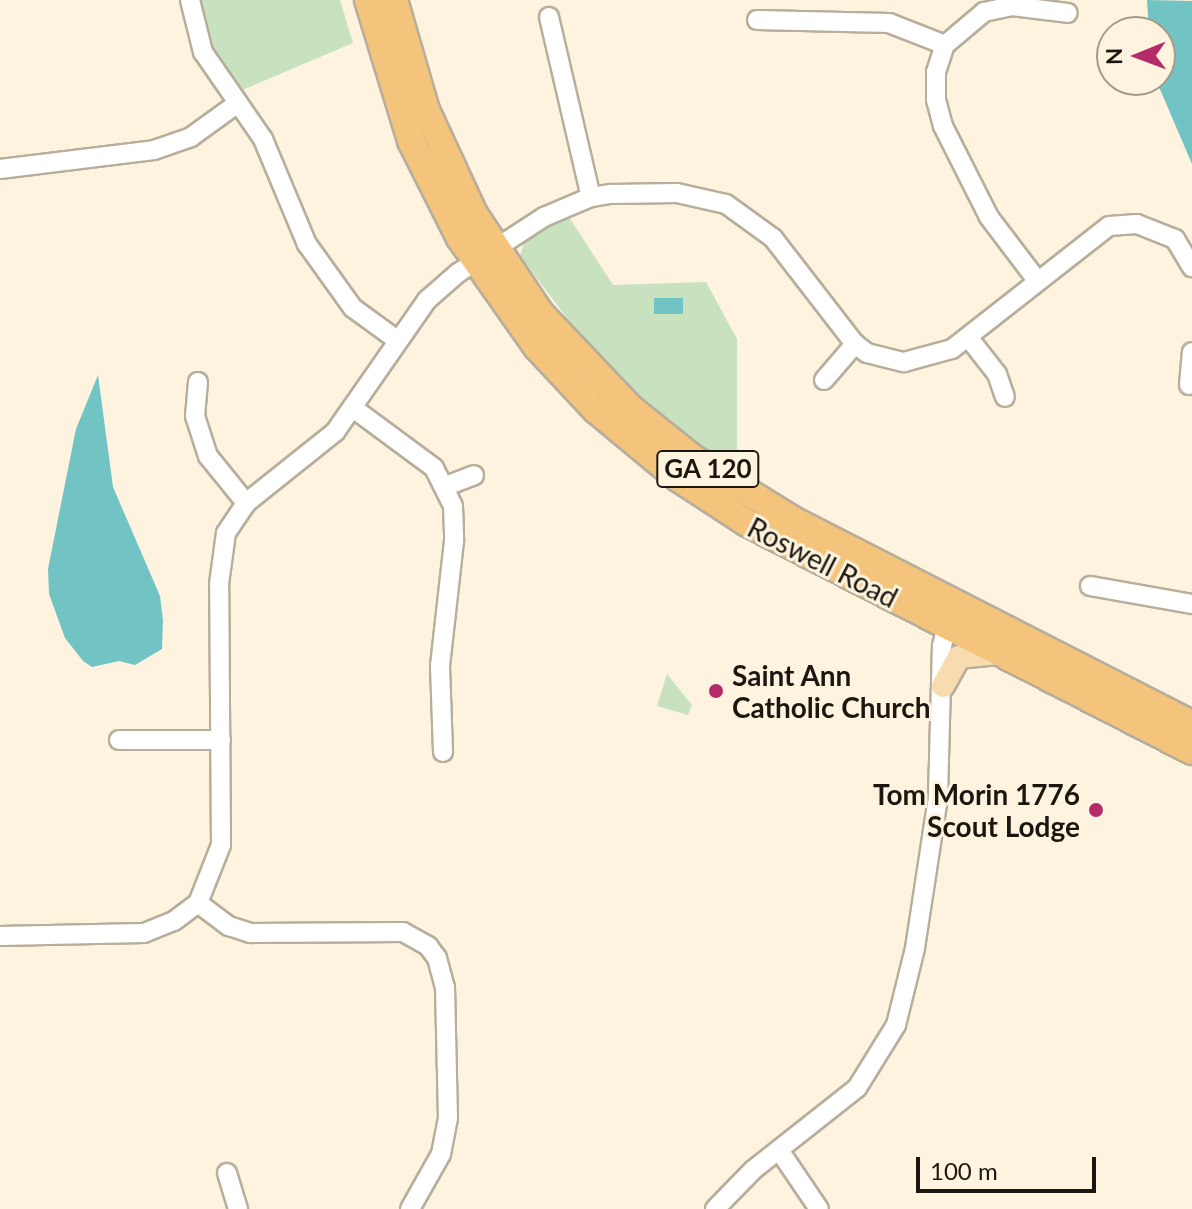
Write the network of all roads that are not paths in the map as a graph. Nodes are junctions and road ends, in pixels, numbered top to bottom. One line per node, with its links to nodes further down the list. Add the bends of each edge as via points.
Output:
1 (190, 0): 8 (street, via 203,52)
2 (368, 0): 11 (highway, Roswell Road / GA 120, via 411,141)
3 (394, 0): 11 (highway, Roswell Road / GA 120, via 426,110)
4 (1068, 13): 7 (street, via 1012,6 984,12)
5 (549, 17): 10 (street)
6 (757, 20): 7 (street, via 889,23)
7 (945, 45): 13 (street, via 936,72 937,112 989,217)
8 (238, 103): 9 (street, via 191,137 154,150); 15 (street, via 263,139 300,231 333,283 353,308)
9 (0, 169)
10 (591, 197): 11 (street, via 544,217); 16 (street, via 693,194 742,213 773,238)
11 (485, 255): 15 (street, via 427,300); 28 (highway, Roswell Road / GA 120, via 568,382 669,471 747,523)
12 (1192, 267): 13 (street, via 1175,239 1122,224 1085,240)
13 (1036, 279): 14 (street)
14 (968, 337): 16 (street, via 936,357 904,362 867,353); 21 (street, via 997,374)
15 (397, 340): 22 (street)
16 (855, 344): 18 (street)
17 (1192, 352): 20 (street)
18 (824, 380)
19 (198, 382): 25 (street, via 195,416 208,456)
20 (1189, 385)
21 (1005, 397)
22 (353, 408): 24 (street, via 412,448); 25 (street, via 321,447)
23 (474, 475): 24 (street)
24 (446, 486): 35 (street, via 454,541 440,666)
25 (246, 503): 33 (street, via 222,549)
26 (1090, 586): 27 (street)
27 (1192, 604)
28 (951, 614): 29 (highway, Roswell Road / GA 120); 30 (street); 31 (highway, Roswell Road / GA 120)
29 (1001, 653): 30 (main road, via 959,657); 34 (highway, Roswell Road / GA 120)
30 (943, 686): 38 (street, via 938,797 915,948 896,1025 857,1088)
31 (1192, 724)
32 (119, 740): 33 (street)
33 (221, 740): 36 (street, via 221,845 212,879)
34 (1192, 751)
35 (443, 752)
36 (198, 903): 37 (street, via 174,921 144,933); 41 (street, via 229,926 251,933 403,932 428,946 437,958 445,987 448,1118 441,1154)
37 (0, 936)
38 (779, 1150): 42 (street); 43 (street)
39 (227, 1173): 40 (street)
40 (238, 1209)
41 (410, 1209)
42 (715, 1209)
43 (819, 1209)

